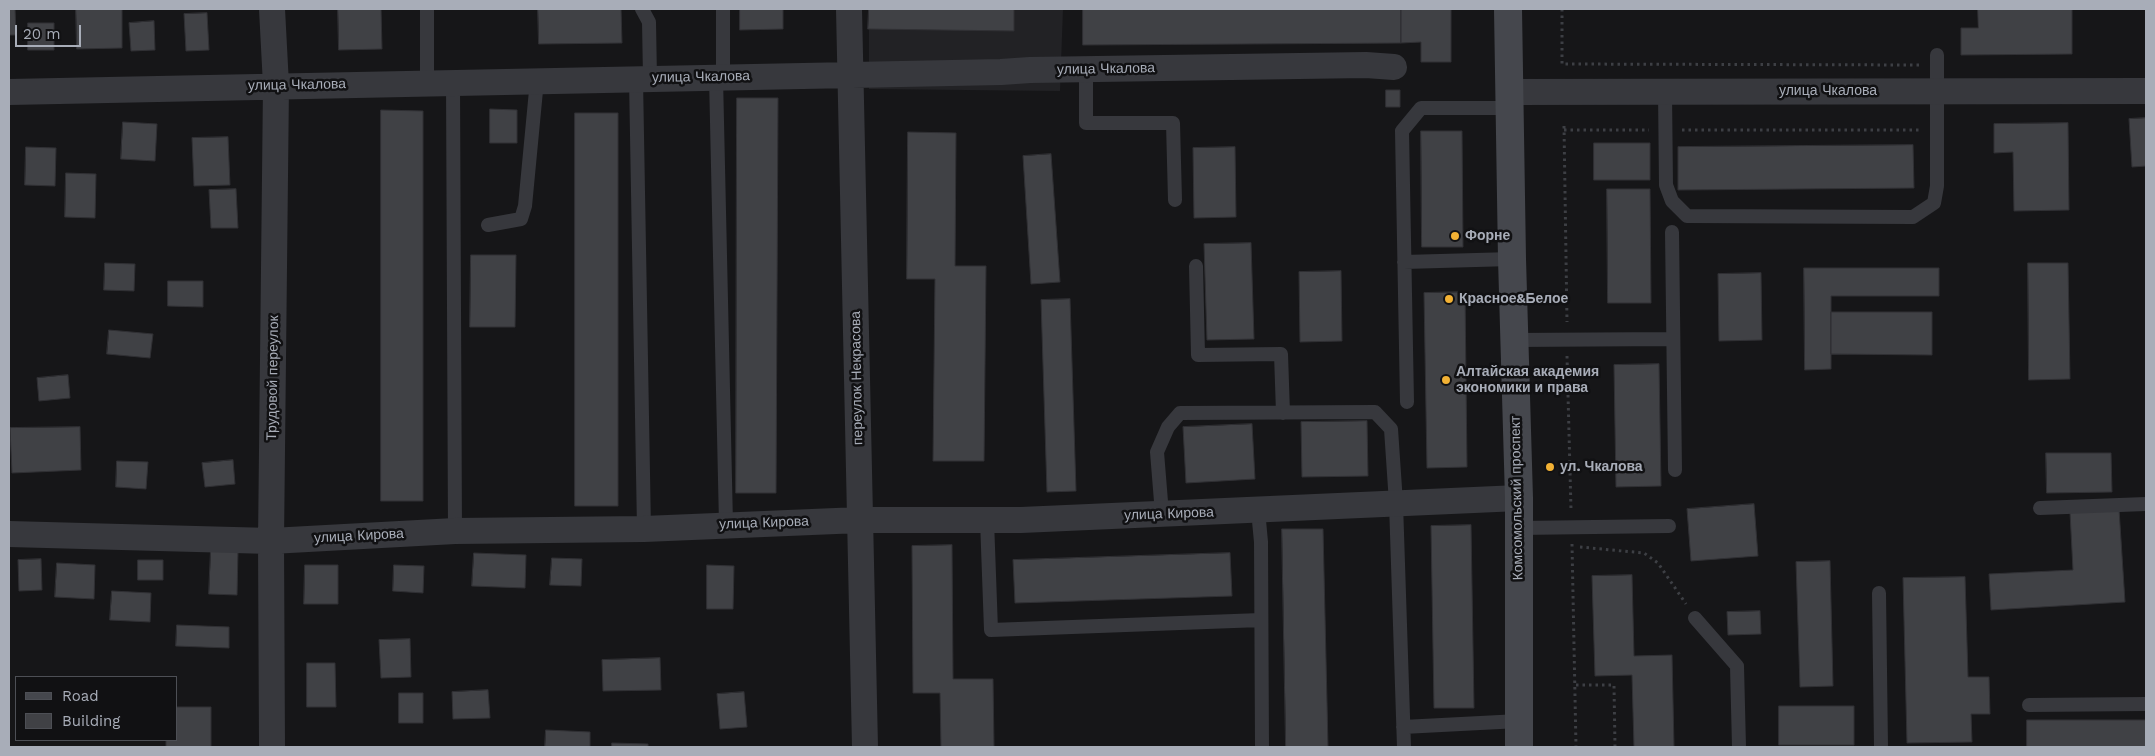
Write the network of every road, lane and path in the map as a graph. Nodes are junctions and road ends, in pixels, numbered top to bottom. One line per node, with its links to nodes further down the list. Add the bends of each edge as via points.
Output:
1 (272, 9): 17 (street, Трудовой переулок)
2 (427, 9): 15 (lane)
3 (642, 9): 13 (lane, via 649,22)
4 (723, 9): 12 (lane)
5 (849, 9): 11 (street, переулок Некрасова)
6 (1508, 9): 21 (main road, Комсомольский проспект)
7 (1562, 9): 10 (path, via 1562,64)
8 (1394, 67): 9 (street, улица Чкалова)
9 (1086, 69): 11 (street, улица Чкалова); 24 (lane, via 1086,122 1173,123)
10 (1937, 70): 19 (street, улица Чкалова); 20 (street, улица Чкалова); 23 (lane)
11 (851, 75): 12 (street, улица Чкалова); 42 (street, переулок Некрасова)
12 (719, 77): 13 (street, улица Чкалова); 44 (lane)
13 (643, 78): 14 (street, улица Чкалова); 48 (lane)
14 (537, 80): 16 (street, улица Чкалова); 25 (lane, via 521,219)
15 (427, 82): 16 (street, улица Чкалова); 17 (street, улица Чкалова)
16 (453, 82): 49 (lane)
17 (276, 86): 18 (street, улица Чкалова); 51 (street, Трудовой переулок)
18 (9, 92)
19 (1665, 92): 21 (street, улица Чкалова); 22 (lane)
20 (2146, 92)
21 (1509, 100): 27 (main road, Комсомольский проспект); 28 (lane, via 1421,108 1402,131)
22 (1665, 130): 23 (path); 23 (lane, via 1666,185 1672,201 1687,216 1913,217 1934,203); 31 (path, via 1564,128)
23 (1937, 130)
24 (1175, 200)
25 (488, 225)
26 (1672, 232): 32 (lane)
27 (1512, 259): 28 (lane); 30 (main road, Комсомольский проспект)
28 (1404, 262): 33 (lane)
29 (1196, 266): 34 (lane, via 1198,355 1281,354)
30 (1514, 340): 31 (lane); 36 (main road, Комсомольский проспект)
31 (1567, 340): 32 (lane); 47 (path)
32 (1673, 340): 35 (lane)
33 (1407, 402)
34 (1283, 413): 37 (lane, via 1375,412 1391,429); 41 (lane, via 1180,413 1168,427 1156,452)
35 (1674, 470)
36 (1519, 498): 37 (street, улица Кирова); 46 (main road, Комсомольский проспект)
37 (1396, 503): 40 (street, улица Кирова); 60 (lane)
38 (2146, 504): 39 (lane)
39 (2040, 508)
40 (1258, 510): 41 (street, улица Кирова); 55 (lane, via 1262,542)
41 (1162, 514): 43 (street, улица Кирова)
42 (860, 520): 43 (street, улица Кирова); 44 (street, улица Кирова); 62 (street, переулок Некрасова)
43 (987, 520): 55 (lane, via 991,630)
44 (726, 524): 48 (street, улица Кирова)
45 (1669, 526): 47 (lane)
46 (1519, 528): 47 (lane); 59 (main road, Комсомольский проспект)
47 (1572, 528): 52 (path)
48 (644, 529): 49 (street, улица Кирова)
49 (455, 531): 51 (street, улица Кирова)
50 (9, 534): 51 (street, улица Кирова)
51 (271, 540): 61 (street, Трудовой переулок)
52 (1572, 546): 54 (path, via 1644,553 1658,563); 56 (path)
53 (1880, 593): 69 (lane)
54 (1695, 618): 68 (lane, via 1737,666)
55 (1261, 620): 63 (lane)
56 (1576, 686): 66 (path); 67 (path, via 1614,685)
57 (2146, 704): 58 (lane)
58 (2028, 705)
59 (1519, 720): 60 (lane); 65 (main road, Комсомольский проспект)
60 (1403, 727): 64 (lane)
61 (272, 747)
62 (865, 747)
63 (1262, 747)
64 (1404, 747)
65 (1519, 747)
66 (1576, 747)
67 (1615, 747)
68 (1739, 747)
69 (1882, 747)

